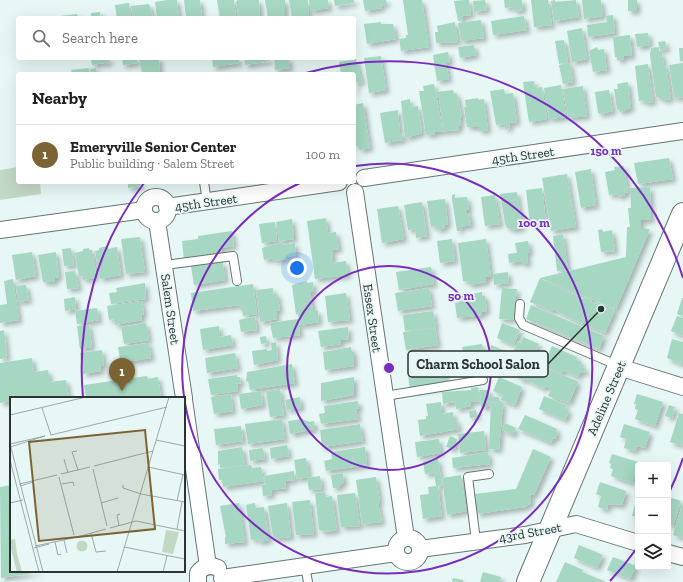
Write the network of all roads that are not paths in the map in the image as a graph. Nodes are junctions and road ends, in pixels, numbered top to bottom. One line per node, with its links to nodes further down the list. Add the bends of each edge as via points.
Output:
1 (683, 131): 2 (street, 45th Street)
2 (359, 174): 7 (street, 45th Street, via 362,187)
3 (204, 184): 8 (lane)
4 (310, 184): 6 (street, 45th Street)
5 (341, 184): 7 (street, 45th Street, via 346,191)
6 (266, 187): 8 (street, 45th Street)
7 (355, 192): 20 (street, Essex Street)
8 (207, 202): 9 (street, 45th Street)
9 (167, 207): 10 (street, via 162,199 156,198 147,202); 12 (street, via 166,216)
10 (144, 210): 12 (street, via 150,220); 13 (street)
11 (683, 216): 17 (main road, Adeline Street)
12 (157, 221): 14 (street, Salem Street)
13 (2, 231)
14 (165, 266): 15 (lane, via 233,256); 21 (street, Salem Street)
15 (237, 281)
16 (520, 304): 17 (lane, via 519,318 523,325)
17 (619, 366): 19 (street); 24 (main road, Adeline Street)
18 (483, 380): 20 (lane)
19 (683, 387)
20 (385, 396): 25 (street, Essex Street)
21 (184, 397)
22 (185, 406): 32 (street, Salem Street)
23 (489, 474): 26 (lane, via 468,477)
24 (550, 529): 26 (street, 43rd Street); 27 (street, 43rd Street, via 576,524); 37 (main road, Adeline Street)
25 (406, 538): 28 (street, via 415,540); 29 (street, via 397,545)
26 (476, 542): 28 (street, 43rd Street)
27 (635, 542)
28 (420, 549): 29 (street, via 416,559 409,562 400,559)
29 (396, 553): 33 (street)
30 (671, 554): 31 (street)
31 (683, 557)
32 (208, 566): 34 (street, via 218,568); 35 (street, via 198,573)
33 (305, 566): 34 (street); 36 (lane)
34 (222, 580)
35 (197, 582)
36 (308, 582)
37 (528, 582)

